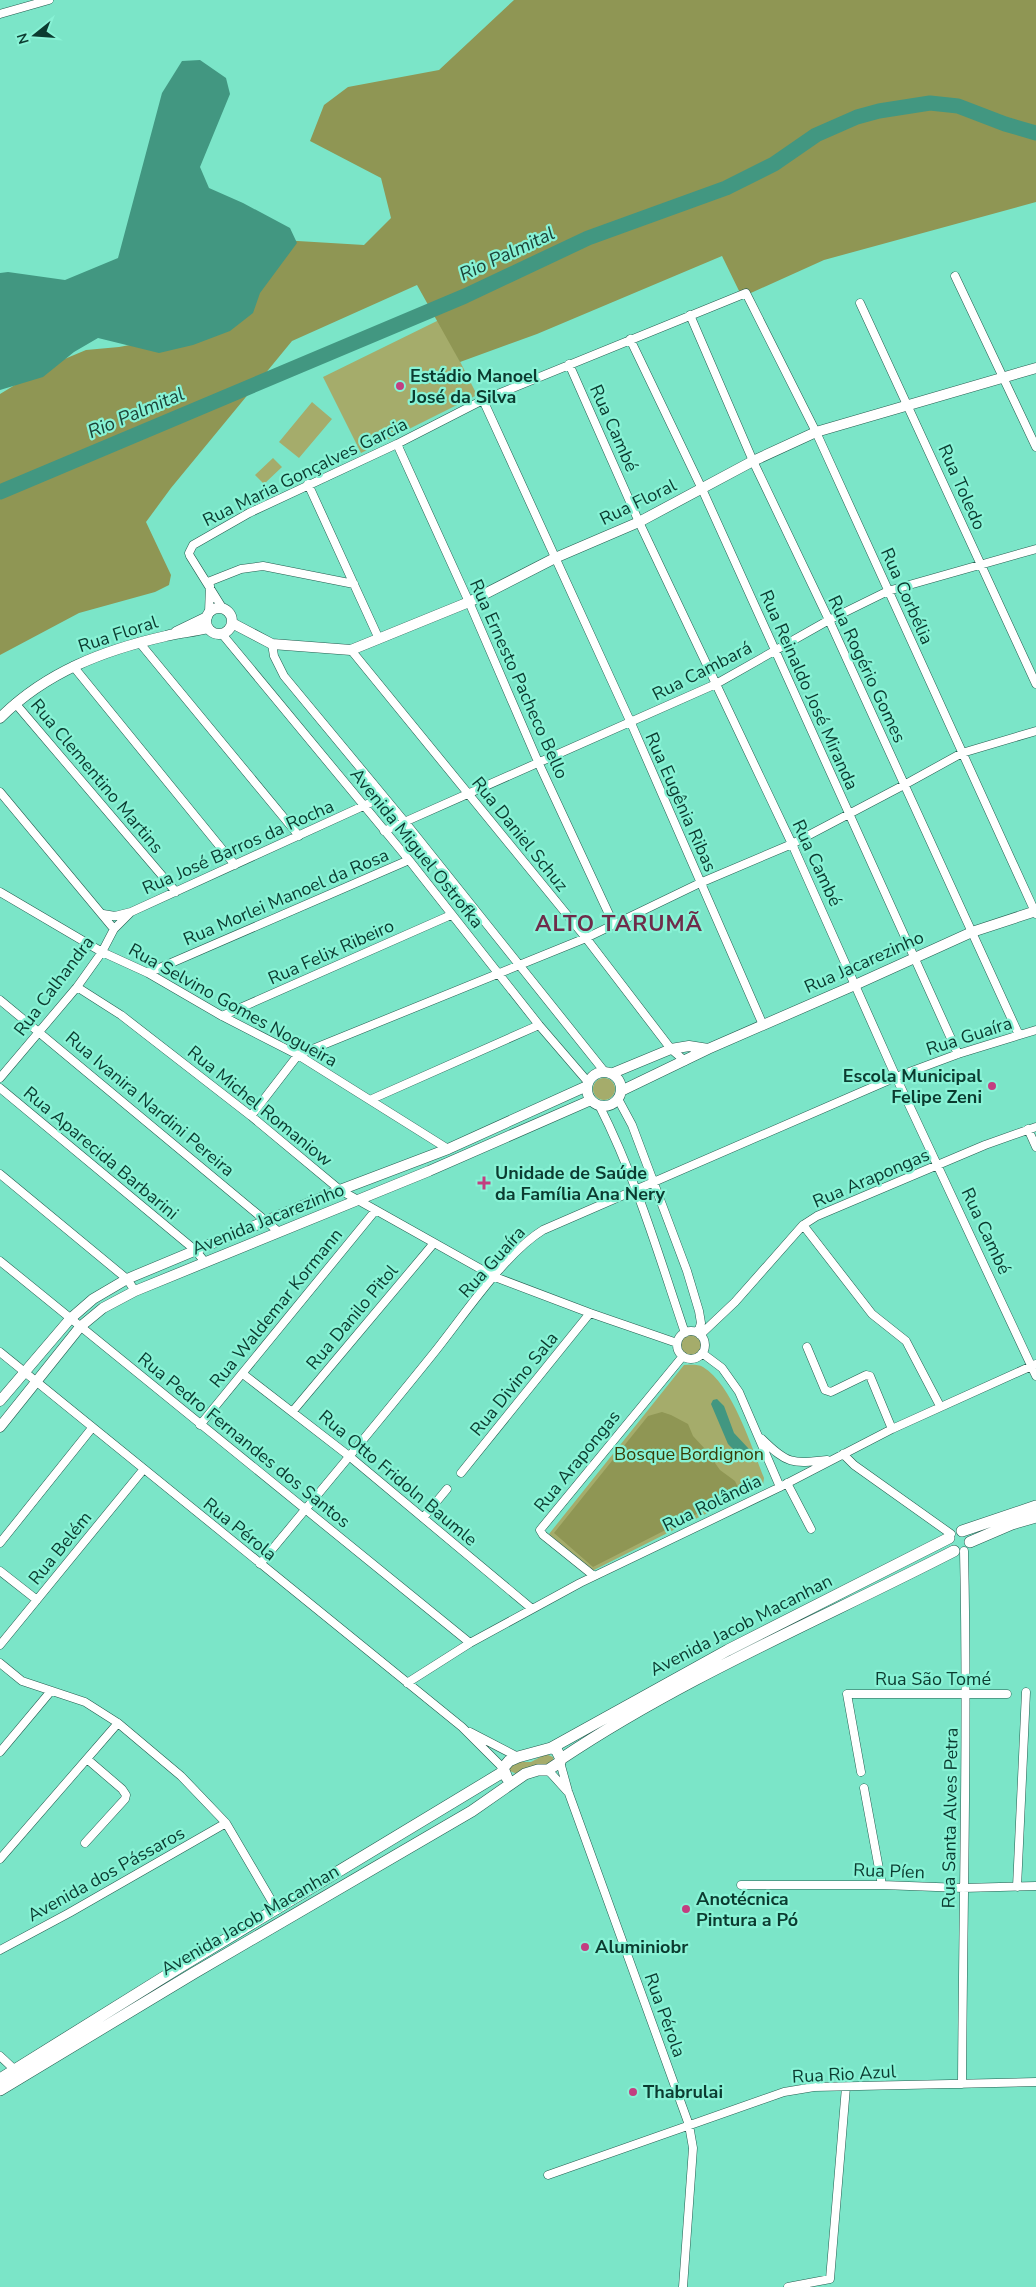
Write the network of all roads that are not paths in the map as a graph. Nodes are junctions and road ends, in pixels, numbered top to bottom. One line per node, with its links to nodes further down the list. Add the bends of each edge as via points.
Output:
1 (49, 0): 2 (street)
2 (0, 14)
3 (955, 276): 10 (street)
4 (746, 293): 6 (street, Rua Maria Gonçalves Garcia); 13 (street, Rua Corbélia)
5 (860, 303): 12 (street, Rua Toledo)
6 (690, 315): 7 (street, Rua Maria Gonçalves Garcia); 16 (street, Rua Rogério Gomes)
7 (630, 339): 8 (street, Rua Maria Gonçalves Garcia); 18 (street, Rua Reinaldo José Miranda)
8 (569, 364): 11 (street, Rua Maria Gonçalves Garcia); 19 (street, Rua Cambé)
9 (1036, 368): 10 (street, Rua Floral)
10 (1004, 378): 12 (street, Rua Floral); 15 (street)
11 (483, 400): 14 (street, Rua Maria Gonçalves Garcia); 21 (street, Rua Eugênia Ribas)
12 (908, 405): 13 (street, Rua Floral); 22 (street, Rua Toledo)
13 (816, 432): 16 (street, Rua Floral); 25 (street, Rua Corbélia)
14 (397, 444): 17 (street, Rua Maria Gonçalves Garcia); 26 (street, Rua Ernesto Pacheco Bello)
15 (1036, 447)
16 (753, 461): 18 (street, Rua Floral); 29 (street, Rua Rogério Gomes)
17 (308, 484): 23 (street, Rua Maria Gonçalves Garcia, via 193,545 190,556); 24 (street)
18 (702, 489): 19 (street, Rua Floral); 39 (street, Rua Reinaldo José Miranda)
19 (639, 522): 21 (street, Rua Floral); 41 (street, Rua Cambé)
20 (1036, 549): 22 (street, Rua Cambará)
21 (555, 558): 26 (street, Rua Floral); 45 (street, Rua Eugênia Ribas)
22 (982, 566): 25 (street, Rua Cambará); 42 (street, Rua Toledo)
23 (209, 584): 24 (street, via 241,569 262,566); 27 (street); 28 (street)
24 (354, 584): 35 (street)
25 (888, 591): 29 (street, Rua Cambará); 47 (street, Rua Corbélia)
26 (469, 602): 35 (street, Rua Floral); 48 (street, Rua Ernesto Pacheco Bello)
27 (223, 609): 28 (street, via 215,609); 30 (street, via 230,614)
28 (208, 615): 31 (street); 32 (street, Rua Floral)
29 (829, 620): 39 (street, Rua Cambará); 49 (street, Rua Rogério Gomes)
30 (232, 623): 33 (street); 34 (street, Rua Floral)
31 (208, 628): 32 (street, Rua Floral); 33 (street, via 214,634)
32 (173, 634): 36 (street, Rua Floral)
33 (223, 634): 34 (street, Rua Floral); 53 (street, Avenida Miguel Ostrofka)
34 (256, 637): 37 (street, Rua Floral)
35 (379, 639): 38 (street, Rua Floral)
36 (140, 642): 40 (street, Rua Floral); 57 (street)
37 (272, 644): 38 (street, Rua Floral); 52 (street, Avenida Miguel Ostrofka, via 284,676)
38 (350, 650): 51 (street, Rua Daniel Schuz)
39 (774, 650): 41 (street, Rua Cambará); 54 (street, Rua Reinaldo José Miranda)
40 (72, 666): 43 (street, Rua Floral); 60 (street)
41 (716, 684): 45 (street, Rua Cambará); 58 (street, Rua Cambé)
42 (1036, 684)
43 (15, 703): 44 (street, Rua Floral); 63 (street, Rua Clementino Martins)
44 (0, 718)
45 (630, 723): 48 (street, Rua Cambará); 61 (street, Rua Eugênia Ribas)
46 (1036, 731): 47 (street)
47 (962, 753): 49 (street); 65 (street, Rua Corbélia)
48 (539, 764): 51 (street, Rua Cambará); 68 (street, Rua Ernesto Pacheco Bello)
49 (904, 786): 54 (street); 70 (street, Rua Rogério Gomes)
50 (0, 792): 66 (street)
51 (468, 794): 55 (street, Rua Cambará); 71 (street, Rua Daniel Schuz)
52 (383, 797): 53 (street, Rua José Barros da Rocha); 55 (street, Avenida Miguel Ostrofka)
53 (365, 807): 56 (street, Avenida Miguel Ostrofka); 57 (street, Rua José Barros da Rocha)
54 (849, 815): 58 (street); 73 (street, Rua Reinaldo José Miranda)
55 (405, 822): 56 (street, Rua Cambará); 74 (street, Avenida Miguel Ostrofka)
56 (384, 831): 59 (street, Avenida Miguel Ostrofka)
57 (299, 836): 60 (street, Rua José Barros da Rocha)
58 (792, 844): 61 (street); 77 (street, Rua Cambé)
59 (409, 860): 67 (street, Avenida Miguel Ostrofka); 75 (street, Rua Morlei Manoel da Rosa)
60 (235, 865): 63 (street, Rua José Barros da Rocha)
61 (700, 883): 68 (street); 81 (street, Rua Eugênia Ribas)
62 (0, 892): 72 (street, Rua Selvino Gomes Nogueira)
63 (176, 892): 64 (street, Rua José Barros da Rocha)
64 (132, 912): 66 (street, Rua José Barros da Rocha, via 115,916); 69 (street, Rua Calhandra)
65 (1036, 912): 70 (street, Rua Jacarezinho)
66 (103, 914): 69 (street)
67 (451, 915): 76 (street, Avenida Miguel Ostrofka); 80 (street, Rua Felix Ribeiro)
68 (614, 925): 71 (street)
69 (114, 929): 72 (street, Rua Calhandra)
70 (972, 932): 73 (street, Rua Jacarezinho); 85 (street, Rua Rogério Gomes)
71 (586, 938): 74 (street); 86 (street, Rua Daniel Schuz)
72 (102, 952): 75 (street, Rua Selvino Gomes Nogueira); 78 (street, Rua Calhandra)
73 (916, 956): 77 (street, Rua Jacarezinho); 88 (street, Rua Reinaldo José Miranda)
74 (518, 964): 76 (street); 91 (street, Avenida Miguel Ostrofka)
75 (148, 972): 80 (street, Rua Selvino Gomes Nogueira)
76 (499, 973): 82 (street, Avenida Miguel Ostrofka); 89 (street)
77 (855, 985): 81 (street, Rua Jacarezinho); 92 (street, Rua Cambé)
78 (77, 987): 84 (street, Rua Calhandra); 99 (street, Rua Michel Romaniow, via 121,1015)
79 (0, 1000): 84 (street, Rua Ivanira Nardini Pereira)
80 (222, 1016): 89 (street, Rua Selvino Gomes Nogueira)
81 (762, 1025): 87 (street, Rua Jacarezinho)
82 (539, 1026): 94 (street, Avenida Miguel Ostrofka); 97 (street)
83 (1036, 1030): 85 (street, Rua Guaíra)
84 (40, 1032): 93 (street, Rua Calhandra); 110 (street, Rua Ivanira Nardini Pereira)
85 (1019, 1035): 88 (street, Rua Guaíra)
86 (670, 1049): 87 (street, Rua Jacarezinho, via 689,1046); 90 (street, Rua Daniel Schuz); 91 (street, Rua Jacarezinho)
87 (708, 1049): 90 (street, Rua Jacarezinho)
88 (958, 1054): 92 (street, Rua Guaíra)
89 (298, 1055): 97 (street, Rua Selvino Gomes Nogueira); 99 (street)
90 (685, 1061): 96 (street, Rua Jacarezinho)
91 (608, 1072): 94 (street, via 594,1074); 96 (street, via 620,1081)
92 (896, 1077): 103 (street, Rua Cambé); 105 (street, Rua Guaíra)
93 (0, 1078)
94 (588, 1084): 98 (street); 102 (street, Avenida Jacarezinho)
95 (0, 1088): 114 (street, Rua Aparecida Barbarini)
96 (620, 1095): 98 (street, via 609,1105); 105 (street)
97 (372, 1099): 102 (street, Rua Selvino Gomes Nogueira)
98 (595, 1103): 106 (street); 108 (street, Avenida Jacarezinho)
99 (251, 1116): 107 (street, Rua Michel Romaniow)
100 (1032, 1128): 101 (street); 103 (street, Rua Arapongas)
101 (1036, 1147)
102 (448, 1149): 107 (street, Avenida Jacarezinho)
103 (938, 1165): 111 (street, Rua Arapongas); 130 (street, Rua Cambé)
104 (0, 1174): 118 (street)
105 (654, 1181): 106 (street, Rua Guaíra); 124 (street, via 699,1311)
106 (635, 1189): 117 (street, Rua Guaíra, via 537,1234); 123 (street)
107 (340, 1190): 108 (street, Rua Michel Romaniow); 110 (street, Avenida Jacarezinho)
108 (357, 1199): 109 (street, Rua Michel Romaniow); 112 (street, Avenida Jacarezinho)
109 (375, 1210): 113 (street, Rua Michel Romaniow); 132 (street, Rua Waldemar Kormann)
110 (267, 1221): 112 (street, Rua Ivanira Nardini Pereira); 114 (street, Avenida Jacarezinho)
111 (803, 1224): 124 (street, Rua Arapongas, via 735,1302); 136 (street, via 872,1314 906,1340)
112 (279, 1232): 116 (street, Avenida Jacarezinho)
113 (434, 1242): 117 (street, Rua Michel Romaniow); 137 (street, Rua Danilo Pitol)
114 (195, 1250): 116 (street, Rua Aparecida Barbarini); 118 (street, Avenida Jacarezinho)
115 (0, 1260): 121 (street, Rua Pedro Fernandes dos Santos)
116 (205, 1262): 119 (street, Avenida Jacarezinho)
117 (495, 1277): 120 (street, Rua Michel Romaniow); 144 (street, Rua Guaíra)
118 (127, 1279): 119 (street); 121 (street, Avenida Jacarezinho, via 93,1299)
119 (135, 1291): 122 (street, Avenida Jacarezinho, via 103,1308)
120 (590, 1313): 125 (street, Rua Michel Romaniow); 147 (street, Rua Divino Sala)
121 (70, 1319): 122 (street, Rua Pedro Fernandes dos Santos); 131 (street, Avenida Jacarezinho)
122 (80, 1327): 134 (street, Avenida Jacarezinho); 138 (street, Rua Pedro Fernandes dos Santos)
123 (685, 1333): 124 (street); 125 (street)
124 (699, 1334): 128 (street, via 704,1342)
125 (678, 1343): 129 (street)
126 (807, 1347): 141 (street, via 825,1390 831,1392 870,1376)
127 (0, 1352): 131 (street, Rua Pérola)
128 (702, 1352): 129 (street, via 693,1358); 142 (street, via 722,1368 739,1392)
129 (682, 1356): 161 (street, Rua Arapongas, via 540,1530)
130 (1033, 1365): 133 (street, Rua Cambé); 136 (street, Rua Rolândia)
131 (25, 1371): 134 (street, Rua Pérola); 135 (street, Avenida Jacarezinho)
132 (243, 1374): 137 (street, Rua Otto Fridoln Baumle); 138 (street, Rua Waldemar Kormann)
133 (1036, 1376)
134 (37, 1381): 139 (street, Avenida Jacarezinho); 140 (street, Rua Pérola)
135 (0, 1401)
136 (940, 1406): 141 (street, Rua Rolândia)
137 (293, 1411): 144 (street, Rua Otto Fridoln Baumle)
138 (200, 1425): 152 (street, Rua Pedro Fernandes dos Santos)
139 (0, 1427)
140 (92, 1428): 146 (street, Rua Pérola); 157 (street)
141 (892, 1429): 143 (street, Rua Rolândia)
142 (759, 1436): 145 (street, via 786,1460 804,1463); 149 (street)
143 (843, 1454): 145 (street, Rua Rolândia); 156 (street)
144 (349, 1456): 152 (street, Rua Guaíra); 154 (street, Rua Otto Fridoln Baumle)
145 (833, 1459): 148 (street, Rua Rolândia)
146 (143, 1470): 159 (street, Rua Pérola); 162 (street, Rua Belém)
147 (461, 1473)
148 (788, 1483): 149 (street, Rua Rolândia); 155 (street)
149 (780, 1487): 161 (street, Rua Rolândia)
150 (447, 1489): 154 (street)
151 (1036, 1506): 156 (main road, Avenida Jacob Macanhan)
152 (306, 1509): 159 (street, Rua Guaíra); 164 (street, Rua Pedro Fernandes dos Santos)
153 (1036, 1517): 158 (main road, Avenida Jacob Macanhan, via 1012,1524)
154 (423, 1518): 163 (street, Rua Otto Fridoln Baumle)
155 (811, 1529)
156 (954, 1535): 158 (main road, via 949,1546); 158 (main road, via 967,1534); 174 (main road, Avenida Jacob Macanhan, via 639,1697)
157 (0, 1543)
158 (962, 1548): 170 (street, Rua Santa Alves Petra); 178 (main road, Avenida Jacob Macanhan, via 712,1670 647,1705)
159 (260, 1564): 167 (street, Rua Pérola)
160 (0, 1571): 162 (street)
161 (594, 1576): 163 (street, Rua Rolândia)
162 (37, 1600): 165 (street, Rua Belém)
163 (531, 1608): 164 (street, Rua Rolândia)
164 (470, 1643): 167 (street, Rua Rolândia)
165 (0, 1646)
166 (0, 1663): 168 (street, via 22,1681)
167 (407, 1683): 173 (street, Rua Pérola)
168 (51, 1691): 172 (street, via 85,1702); 175 (street)
169 (1026, 1692): 191 (street)
170 (967, 1694): 171 (street, Rua São Tomé); 181 (street, Rua São Tomé, via 847,1694); 192 (street, Rua Santa Alves Petra)
171 (1007, 1694)
172 (118, 1723): 177 (street); 185 (street, via 181,1776)
173 (462, 1727): 176 (street, Rua Pérola); 179 (street, Rua Pérola)
174 (551, 1748): 176 (main road, Avenida Jacob Macanhan); 178 (main road, via 556,1750)
175 (0, 1752)
176 (518, 1757): 179 (main road, Avenida Jacob Macanhan)
177 (87, 1759): 186 (street, via 126,1795); 187 (street)
178 (560, 1761): 180 (main road, Avenida Jacob Macanhan); 184 (street, Rua Pérola)
179 (503, 1770): 182 (main road, via 511,1781); 193 (main road, Avenida Jacob Macanhan)
180 (548, 1770): 182 (main road, Avenida Jacob Macanhan, via 530,1772); 184 (street, Rua Pérola)
181 (861, 1772)
182 (518, 1780): 201 (main road, Avenida Jacob Macanhan, via 472,1811)
183 (864, 1788): 189 (street)
184 (568, 1791): 202 (street, Rua Pérola)
185 (226, 1823): 193 (street); 194 (street, Avenida dos Pássaros)
186 (85, 1843)
187 (0, 1859)
188 (741, 1885): 189 (street, Rua Píen)
189 (882, 1885): 192 (street, Rua Píen)
190 (1036, 1886): 191 (street, Rua Píen)
191 (1017, 1887): 192 (street, Rua Píen)
192 (963, 1888): 199 (street, Rua Santa Alves Petra)
193 (277, 1910): 196 (main road, Avenida Jacob Macanhan)
194 (0, 1950)
195 (0, 2056): 196 (street)
196 (15, 2070): 197 (main road, Avenida Jacob Macanhan)
197 (0, 2079)
198 (1036, 2082): 199 (street, Rua Rio Azul)
199 (962, 2084): 200 (street, Rua Rio Azul)
200 (846, 2086): 202 (street, Rua Rio Azul, via 784,2092); 205 (street, via 830,2279)
201 (0, 2090)
202 (689, 2125): 203 (street, Rua Rio Azul); 204 (street, Rua Pérola, via 693,2148)
203 (548, 2175)
204 (684, 2287)
205 (788, 2287)

